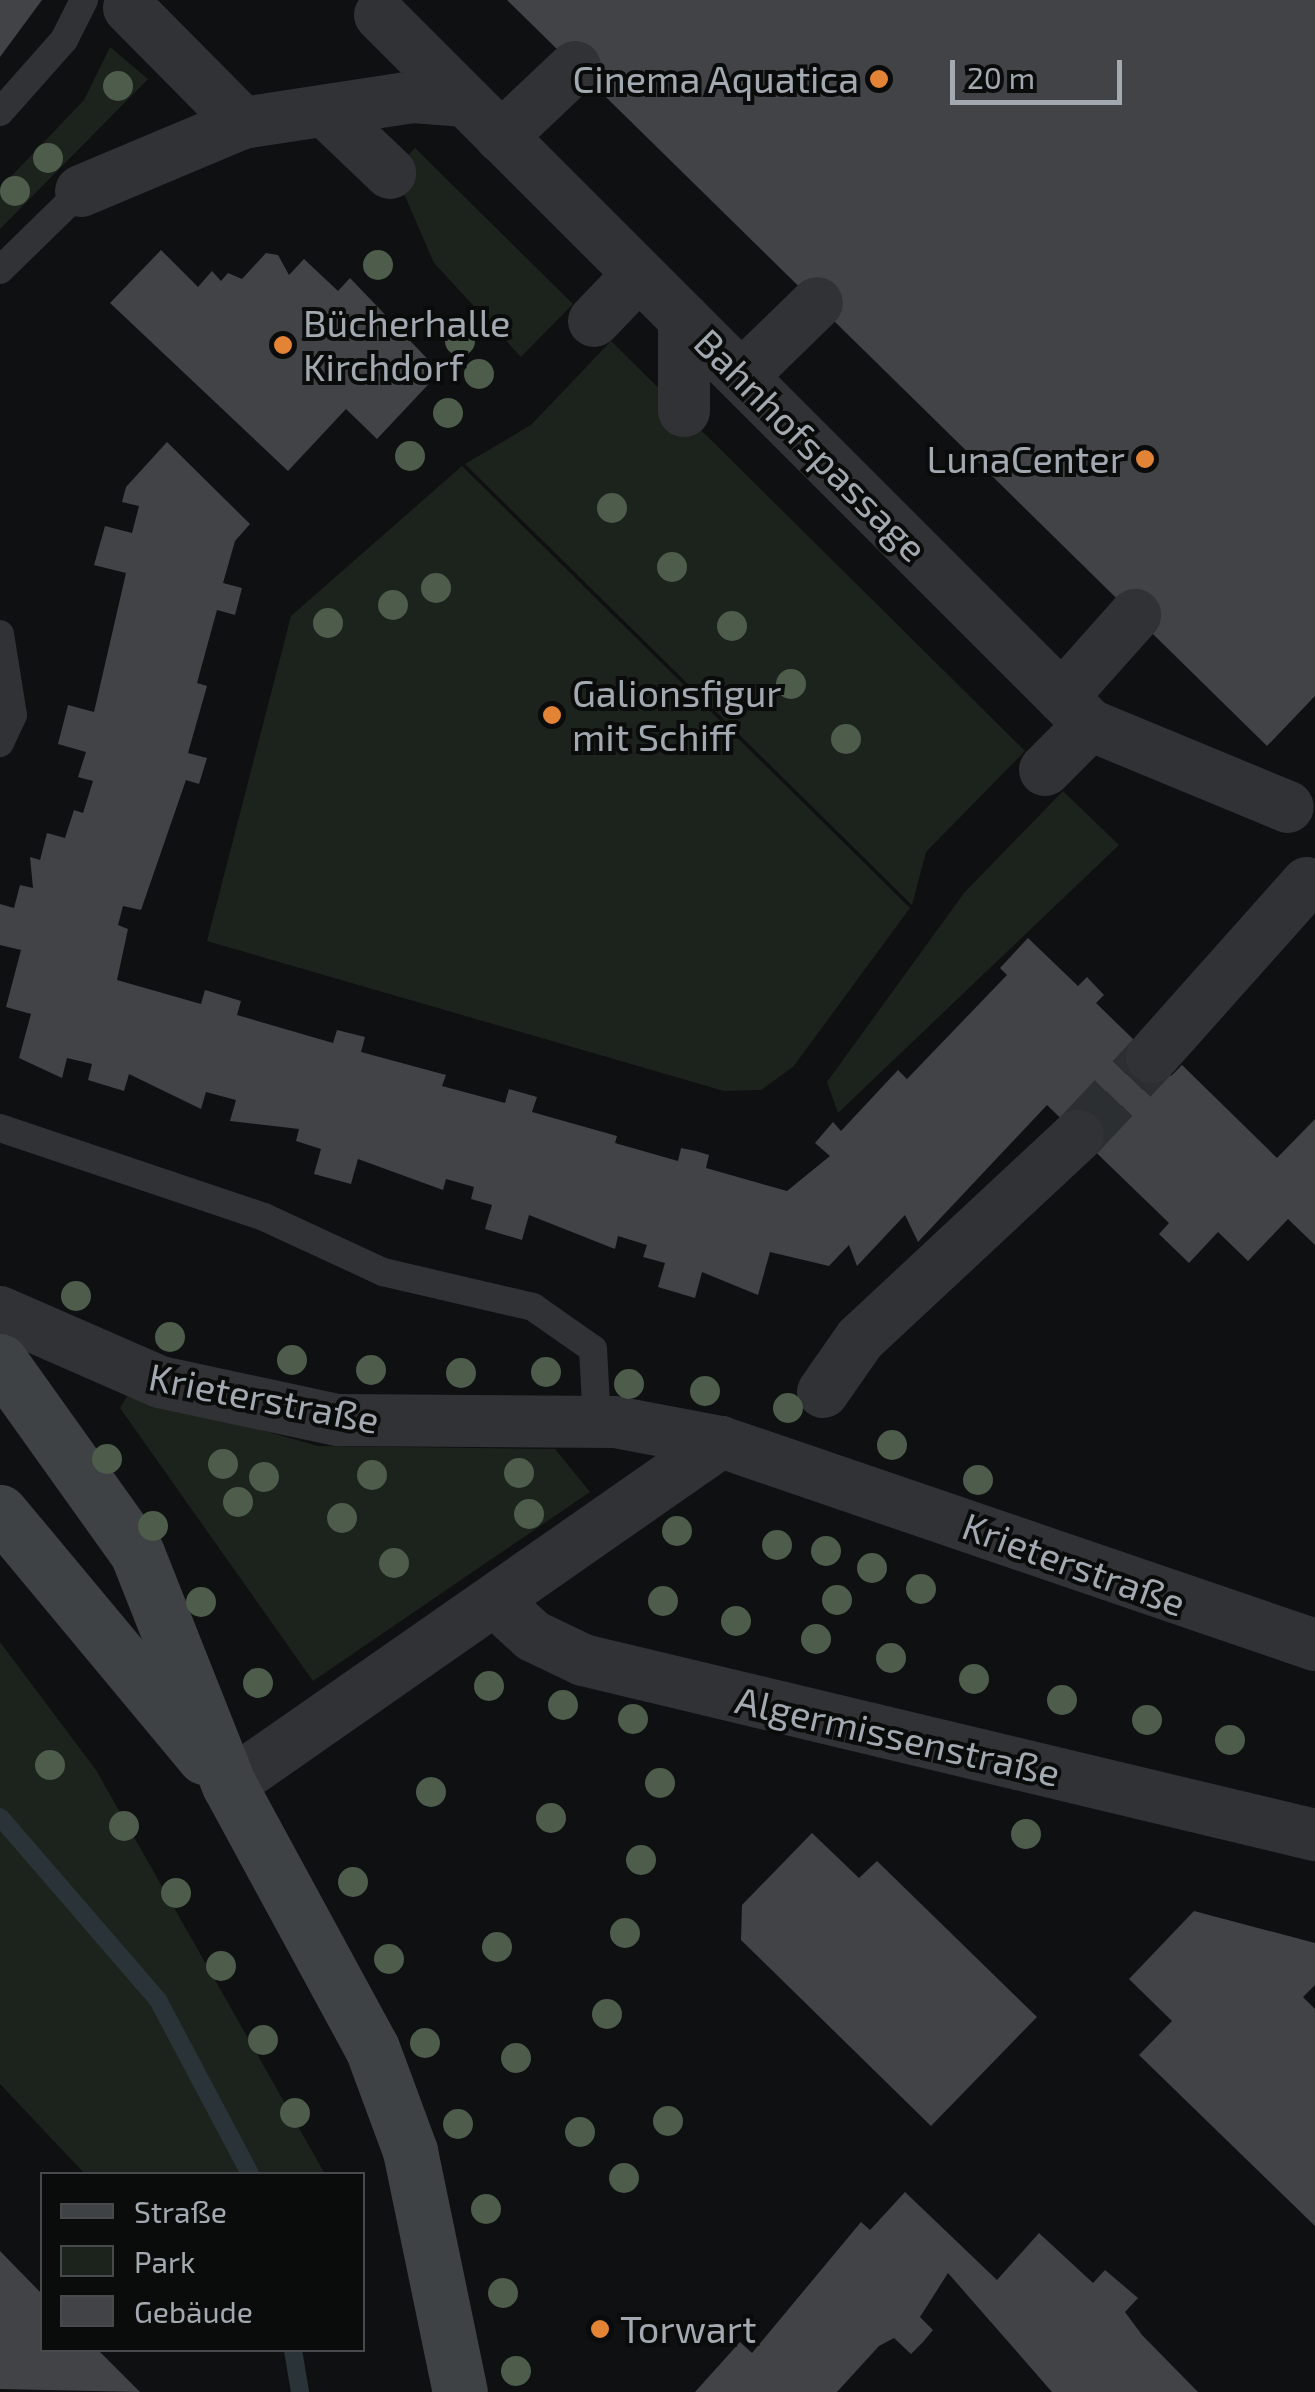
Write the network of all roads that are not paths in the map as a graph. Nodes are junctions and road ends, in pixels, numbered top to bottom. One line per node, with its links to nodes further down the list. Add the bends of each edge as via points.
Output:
1 (107, 4): 5 (lane, via 64,40); 7 (street)
2 (380, 14): 6 (street, Bahnhofspassage)
3 (575, 66): 6 (street)
4 (325, 110): 6 (street, via 413,97); 7 (street); 8 (street)
5 (0, 112)
6 (483, 119): 11 (street, Bahnhofspassage)
7 (243, 124): 9 (street)
8 (390, 173)
9 (81, 190): 10 (lane)
10 (0, 270)
11 (638, 275): 13 (street, Bahnhofspassage); 14 (street)
12 (817, 303): 15 (street)
13 (684, 319): 15 (street, Bahnhofspassage); 16 (street)
14 (594, 321)
15 (743, 375): 19 (street, Bahnhofspassage)
16 (684, 411)
17 (1135, 615): 19 (street)
18 (0, 634): 20 (lane, via 13,716)
19 (1076, 711): 21 (street); 22 (street, Bahnhofspassage)
20 (0, 743)
21 (1045, 770)
22 (1302, 794): 23 (street)
23 (1311, 887): 24 (street)
24 (1152, 1057)
25 (0, 1128): 30 (lane, via 264,1216 383,1272 533,1307 593,1349)
26 (1078, 1136): 29 (street, via 860,1340)
27 (0, 1312): 30 (street, Krieterstraße, via 160,1382 338,1420)
28 (0, 1361): 35 (main road, via 137,1553)
29 (823, 1392)
30 (598, 1422): 31 (street, Krieterstraße)
31 (720, 1442): 33 (street); 34 (street, Krieterstraße)
32 (0, 1512): 35 (main road)
33 (498, 1604): 35 (street); 36 (street, Algermissenstraße, via 532,1636 583,1660)
34 (1315, 1645)
35 (229, 1785): 37 (main road, via 372,2048 410,2152)
36 (1315, 1835)
37 (460, 2392)

